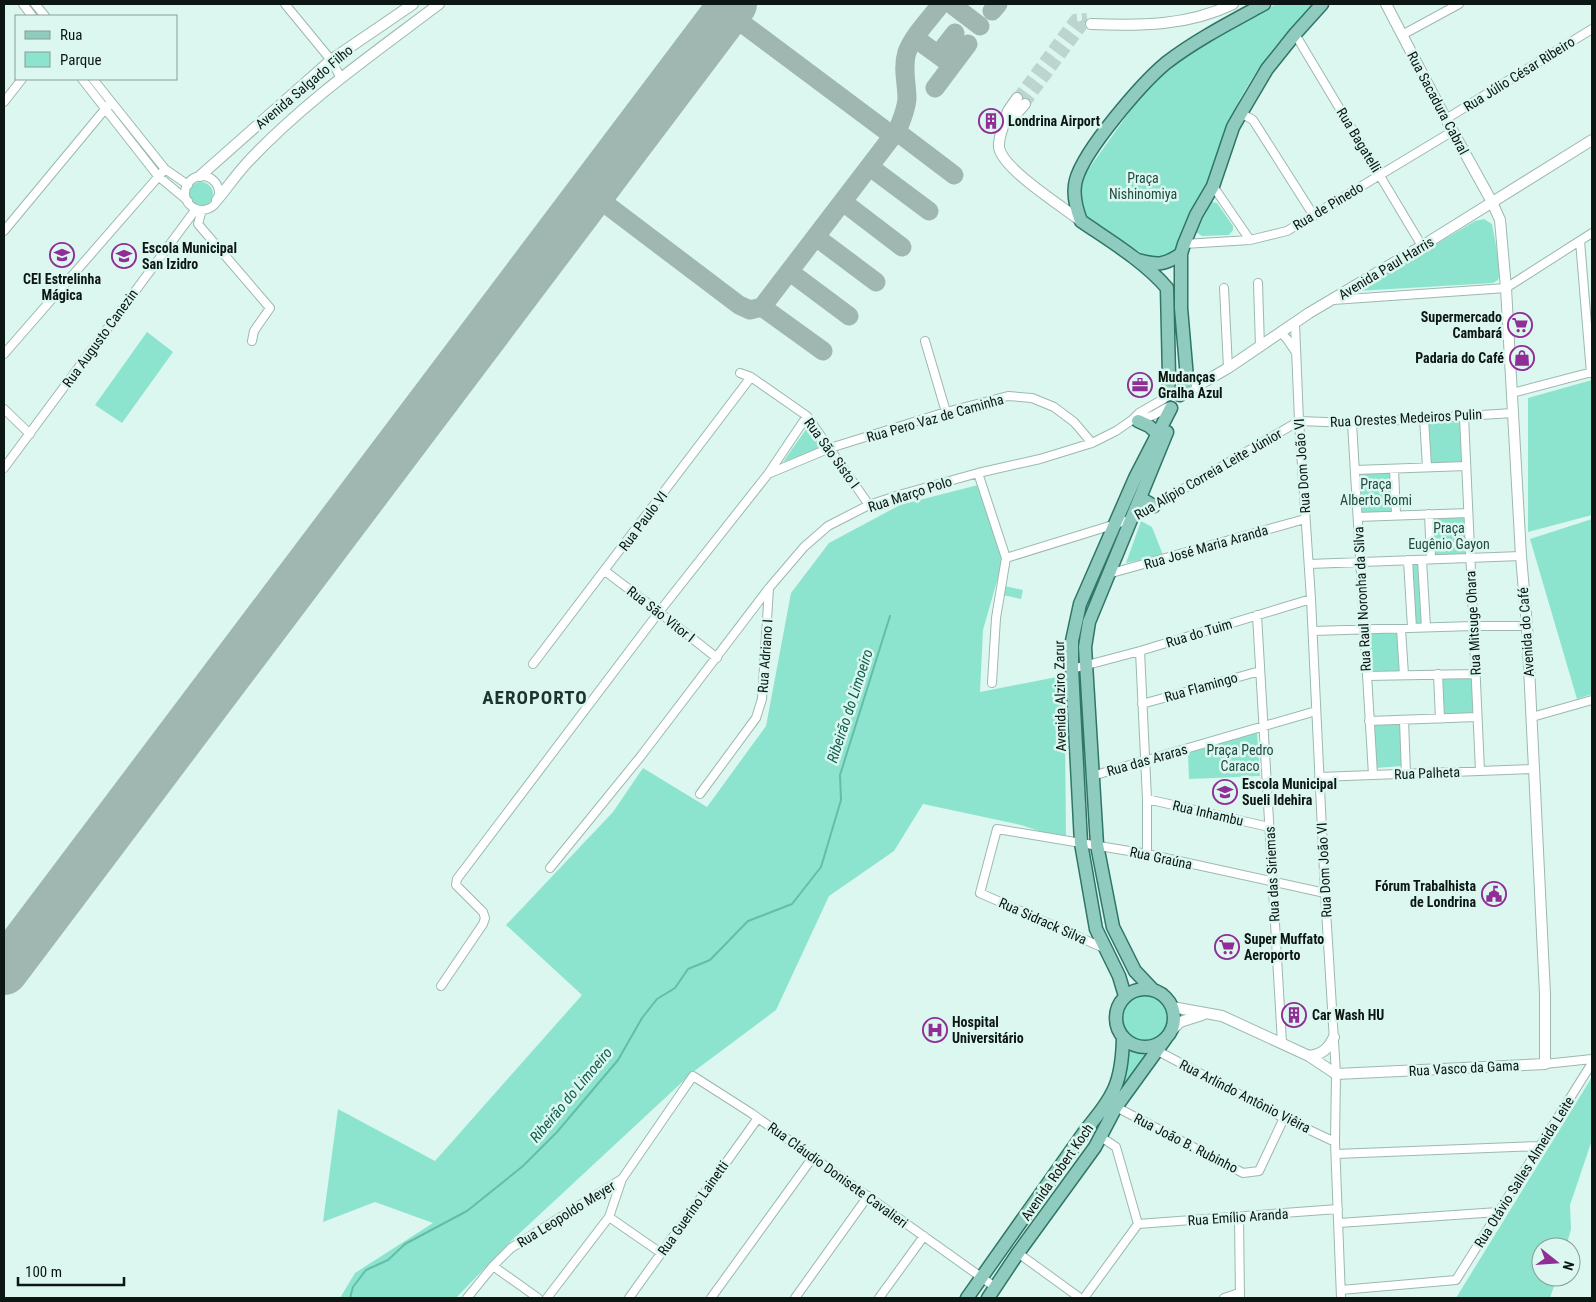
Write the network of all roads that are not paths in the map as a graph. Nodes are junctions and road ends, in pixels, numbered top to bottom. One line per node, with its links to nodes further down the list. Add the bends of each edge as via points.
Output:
1 (23, 4): 11 (street)
2 (35, 4): 12 (street)
3 (285, 4): 17 (street)
4 (413, 4): 17 (street, Avenida Salgado Filho)
5 (439, 4): 18 (street, Avenida Salgado Filho)
6 (1233, 4): 13 (street, via 1202,16 1151,25)
7 (1264, 4): 40 (main road, via 1179,54 1144,84 1083,162 1074,193)
8 (1322, 4): 15 (main road)
9 (1386, 4): 16 (street, Rua Sacadura Cabral)
10 (1459, 4): 16 (street)
11 (31, 15)
12 (44, 15)
13 (1089, 21)
14 (1592, 29): 26 (street, Rua Júlio César Ribeiro)
15 (1295, 34): 25 (main road, via 1268,69); 30 (street, Rua Bagatelli)
16 (1402, 35): 26 (street, Rua Sacadura Cabral)
17 (331, 60): 18 (street); 32 (street, Avenida Salgado Filho)
18 (342, 78): 35 (street, Avenida Salgado Filho, via 278,132 245,165)
19 (21, 80): 23 (street)
20 (83, 80): 24 (street)
21 (94, 80): 24 (street)
22 (1021, 101): 40 (street, via 1018,112 1005,120 999,146 1006,162)
23 (4, 102)
24 (108, 105): 29 (street); 31 (street); 41 (street)
25 (1241, 113): 34 (main road, via 1233,127); 39 (street, via 1253,120)
26 (1446, 119): 27 (street, Rua Sacadura Cabral)
27 (1453, 131): 30 (street, Rua de Pinedo); 37 (street, Rua Sacadura Cabral)
28 (1592, 140): 37 (street, Avenida Paul Harris)
29 (165, 170): 31 (street); 33 (street)
30 (1380, 175): 39 (street, Rua de Pinedo); 45 (street, Rua Bagatelli)
31 (158, 176): 36 (street); 61 (street)
32 (200, 176): 33 (street); 35 (street, via 214,181 219,190)
33 (188, 185): 36 (street)
34 (1214, 186): 43 (street); 46 (main road, via 1196,215)
35 (218, 200): 38 (street, via 211,207)
36 (188, 201): 38 (street)
37 (1492, 202): 45 (street, Avenida Paul Harris); 50 (street, Avenida do Café, via 1500,220)
38 (199, 209): 57 (street, via 198,224 270,308 254,331); 77 (street, Rua Augusto Canezin)
39 (1314, 216): 43 (street, Rua de Pinedo, via 1287,231)
40 (1081, 221): 47 (main road)
41 (4, 231)
42 (1592, 233): 44 (street)
43 (1250, 240): 46 (street, Rua de Pinedo)
44 (1580, 241): 50 (street); 54 (street)
45 (1422, 246): 51 (street, Avenida Paul Harris)
46 (1182, 249): 47 (main road, via 1173,259 1159,264); 52 (main road)
47 (1135, 259): 53 (main road, via 1167,288)
48 (1258, 283): 59 (street)
49 (1224, 288): 62 (street)
50 (1506, 288): 51 (street); 66 (street, Avenida do Café)
51 (1333, 300): 55 (street, Avenida Paul Harris)
52 (1181, 308): 53 (main road); 67 (main road, via 1187,378 1186,385)
53 (1167, 309): 67 (main road)
54 (1589, 311): 64 (street)
55 (1295, 324): 56 (street, Avenida Paul Harris); 60 (street, Rua Dom João VI)
56 (1281, 333): 59 (street, Avenida Paul Harris); 60 (street)
57 (252, 341)
58 (925, 341): 69 (street)
59 (1260, 347): 62 (street, Avenida Paul Harris)
60 (1296, 353): 75 (street, Rua Dom João VI)
61 (4, 354)
62 (1228, 368): 67 (street, Avenida Paul Harris)
63 (740, 373): 65 (street, Rua São Sisto I)
64 (1592, 373): 66 (street)
65 (751, 377): 71 (street, Rua São Sisto I); 106 (street, Rua Paulo VI)
66 (1512, 394): 70 (street, Avenida do Café)
67 (1173, 401): 74 (street, Rua Março Polo, via 1139,413); 78 (main road, Avenida Alziro Zarur); 88 (main road, Avenida Alziro Zarur)
68 (4, 409): 77 (street)
69 (946, 412): 79 (street, Rua Pero Vaz de Caminha, via 1008,396 1032,398 1074,422); 80 (street, Rua Pero Vaz de Caminha)
70 (1513, 413): 72 (street, Rua Orestes Medeiros Pulin); 98 (street, Avenida do Café)
71 (807, 416): 80 (street, Rua São Sisto I); 87 (street, Rua Pero Vaz de Caminha)
72 (1464, 416): 73 (street, Rua Orestes Medeiros Pulin); 81 (street, Rua Mitsuge Ohara)
73 (1424, 418): 76 (street, Rua Orestes Medeiros Pulin); 82 (street)
74 (1135, 421): 78 (main road, via 1149,426); 79 (street, Rua Março Polo)
75 (1298, 421): 76 (street, Rua Orestes Medeiros Pulin); 90 (street, Rua Alípio Correia Leite Júnior); 96 (street, Rua Dom João VI)
76 (1352, 423): 85 (street, Rua Raul Noronha da Silva)
77 (30, 434): 83 (street, Rua Augusto Canezin)
78 (1158, 434): 97 (main road, Avenida Alziro Zarur)
79 (1092, 443): 86 (street, Rua Março Polo, via 1040,459)
80 (830, 448): 87 (street, Rua Pero Vaz de Caminha); 89 (street, Rua São Sisto I)
81 (1466, 466): 82 (street); 91 (street, Rua Mitsuge Ohara)
82 (1427, 467): 84 (street)
83 (4, 468)
84 (1394, 468): 85 (street); 93 (street)
85 (1355, 470): 94 (street, Rua Raul Noronha da Silva)
86 (978, 472): 89 (street, Rua Março Polo); 99 (street)
87 (768, 474): 110 (street, Rua Pero Vaz de Caminha)
88 (1140, 498): 90 (main road); 95 (main road, Avenida Alziro Zarur)
89 (870, 505): 108 (street, Rua Março Polo, via 828,526 804,547)
90 (1154, 506): 95 (street, Rua Alípio Correia Leite Júnior)
91 (1468, 513): 92 (street); 100 (street, Rua Mitsuge Ohara)
92 (1429, 514): 93 (street); 101 (street)
93 (1396, 516): 94 (street)
94 (1358, 517): 104 (street, Rua Raul Noronha da Silva)
95 (1132, 519): 97 (street, Rua Alípio Correia Leite Júnior); 107 (main road, Avenida Alziro Zarur)
96 (1305, 519): 105 (street, Rua Dom João VI); 107 (street, Rua José Maria Aranda)
97 (1116, 524): 99 (street, Rua Alípio Correia Leite Júnior); 123 (main road, Avenida Alziro Zarur, via 1080,604 1072,641)
98 (1521, 556): 100 (street); 113 (street, Avenida do Café)
99 (1006, 558): 129 (street, via 996,618)
100 (1470, 558): 101 (street); 112 (street, Rua Mitsuge Ohara)
101 (1431, 559): 103 (street)
102 (1408, 560): 103 (street); 104 (street); 115 (street)
103 (1422, 560): 116 (street)
104 (1360, 561): 105 (street); 117 (street, Rua Raul Noronha da Silva)
105 (1309, 564): 109 (street, Rua Dom João VI)
106 (605, 571): 110 (street, Rua São Vitor I); 121 (street, Rua Paulo VI)
107 (1108, 574): 122 (main road, Avenida Alziro Zarur, via 1089,622)
108 (770, 588): 120 (street, Rua Março Polo); 146 (street, Rua Adriano I, via 762,699 756,718)
109 (1312, 599): 111 (street, Rua do Tuim); 118 (street, Rua Dom João VI)
110 (660, 612): 120 (street, Rua São Vitor I); 157 (street, Rua Pero Vaz de Caminha, via 457,879 456,885 485,918)
111 (1257, 615): 119 (street, Rua do Tuim); 124 (street, Rua das Siriemas)
112 (1473, 626): 113 (street); 116 (street); 126 (street, Rua Mitsuge Ohara)
113 (1527, 626): 134 (street, Avenida do Café)
114 (1401, 628): 115 (street); 117 (street); 127 (street)
115 (1412, 628): 116 (street)
116 (1426, 628)
117 (1364, 630): 118 (street); 128 (street, Rua Raul Noronha da Silva)
118 (1313, 631): 132 (street, Rua Dom João VI)
119 (1140, 650): 122 (street, Rua do Tuim); 131 (street)
120 (717, 658): 152 (street, Rua Março Polo)
121 (533, 664)
122 (1086, 664): 123 (street, Rua do Tuim); 144 (main road, Avenida Alziro Zarur)
123 (1072, 669): 149 (main road, Avenida Alziro Zarur)
124 (1260, 670): 131 (street, Rua Flamingo); 138 (street, Rua das Siriemas)
125 (1438, 674): 126 (street); 127 (street); 135 (street)
126 (1475, 674): 133 (street, Rua Mitsuge Ohara)
127 (1404, 675): 128 (street)
128 (1367, 676): 137 (street, Rua Raul Noronha da Silva)
129 (992, 683)
130 (1592, 700): 134 (street)
131 (1142, 704): 139 (street)
132 (1316, 711): 138 (street, Rua das Araras); 145 (street, Rua Dom João VI)
133 (1478, 717): 135 (street); 141 (street, Rua Mitsuge Ohara)
134 (1532, 717): 140 (street, Avenida do Café)
135 (1440, 719): 136 (street)
136 (1404, 720): 137 (street); 142 (street)
137 (1370, 721): 143 (street, Rua Raul Noronha da Silva)
138 (1263, 727): 139 (street, Rua das Araras); 148 (street, Rua das Siriemas)
139 (1144, 761): 144 (street, Rua das Araras); 147 (street)
140 (1534, 769): 141 (street, Rua Palheta); 169 (street, Avenida do Café)
141 (1480, 771): 142 (street, Rua Palheta)
142 (1406, 774): 143 (street, Rua Palheta)
143 (1372, 775): 145 (street, Rua Palheta)
144 (1092, 776): 150 (main road, Avenida Alziro Zarur)
145 (1320, 777): 155 (street, Rua Dom João VI)
146 (700, 794)
147 (1147, 799): 148 (street, Rua Inhambu); 151 (street)
148 (1269, 827): 153 (street, Rua das Siriemas)
149 (1081, 843): 150 (street, Rua Graúna); 154 (street, Rua Graúna, via 997,829); 156 (main road, Avenida Alziro Zarur, via 1096,929)
150 (1097, 845): 151 (street, Rua Graúna); 158 (main road, Avenida Alziro Zarur, via 1114,927 1136,971)
151 (1147, 854): 153 (street, Rua Graúna)
152 (550, 868)
153 (1272, 881): 155 (street, Rua Graúna); 165 (street, Rua das Siriemas)
154 (980, 893): 156 (street, Rua Sidrack Silva)
155 (1325, 893): 163 (street, Rua Dom João VI)
156 (1106, 949): 159 (main road, Avenida Alziro Zarur, via 1120,976)
157 (442, 986)
158 (1153, 990): 159 (main road, via 1143,989); 160 (main road, via 1161,993)
159 (1125, 996): 164 (main road, via 1116,1012 1118,1030)
160 (1172, 1007): 161 (street); 162 (main road, via 1174,1015)
161 (1211, 1013): 162 (street, Avenida Robert Koch, via 1180,1022); 165 (street)
162 (1168, 1034): 164 (main road, via 1158,1044 1149,1047 1130,1044); 166 (main road, Avenida Robert Koch)
163 (1334, 1036): 167 (street, via 1324,1052); 170 (street, Rua Dom João VI)
164 (1123, 1038): 175 (main road, Avenida Robert Koch, via 1122,1064 1116,1087)
165 (1282, 1043): 167 (street)
166 (1156, 1050): 172 (main road, Avenida Robert Koch); 174 (street, Rua Arlíndo Antônio Viêira)
167 (1310, 1056): 170 (street)
168 (1592, 1061): 169 (street, Rua Vasco da Gama); 178 (street, Rua Otávio Salles Almeida Leite)
169 (1546, 1064): 170 (street, Rua Vasco da Gama)
170 (1336, 1074): 177 (street, Rua Dom João VI)
171 (693, 1076): 173 (street, Rua Cláudio Donisete Cavalieri); 181 (street, Rua Leopoldo Meyer)
172 (1116, 1107): 174 (street, Rua João B. Rubinho, via 1243,1173 1259,1171); 176 (main road, Avenida Robert Koch)
173 (758, 1118): 180 (street, Rua Cláudio Donisete Cavalieri); 190 (street, Rua Guerino Lainetti)
174 (1284, 1118): 177 (street, Rua Arlíndo Antônio Viêira)
175 (1083, 1134): 176 (main road); 193 (main road, Avenida Robert Koch)
176 (1098, 1142): 188 (street, via 1115,1145); 191 (main road, Avenida Robert Koch)
177 (1336, 1142): 179 (street, Rua Dom João VI)
178 (1540, 1146): 179 (street); 184 (street, Rua Otávio Salles Almeida Leite)
179 (1336, 1154): 183 (street, Rua Dom João VI)
180 (813, 1157): 182 (street, Rua Cláudio Donisete Cavalieri); 201 (street)
181 (622, 1179): 185 (street); 192 (street, Rua Leopoldo Meyer, via 512,1248)
182 (868, 1196): 189 (street, Rua Cláudio Donisete Cavalieri); 202 (street)
183 (1338, 1209): 186 (street, Rua Emílio Aranda); 187 (street, Rua Dom João VI)
184 (1498, 1212): 187 (street); 195 (street, Rua Otávio Salles Almeida Leite, via 1456,1280)
185 (609, 1217): 190 (street); 199 (street)
186 (1239, 1217): 188 (street, Rua Emílio Aranda); 196 (street)
187 (1338, 1223): 195 (street, Rua Dom João VI)
188 (1138, 1224): 207 (street)
189 (924, 1236): 193 (street, Rua Cláudio Donisete Cavalieri); 203 (street)
190 (661, 1253): 200 (street, Rua Guerino Lainetti)
191 (1018, 1253): 194 (main road, Avenida Robert Koch); 206 (street)
192 (493, 1266): 197 (street, Rua Leopoldo Meyer); 198 (street)
193 (982, 1277): 194 (street, Rua Cláudio Donisete Cavalieri); 204 (main road, Avenida Robert Koch)
194 (996, 1287): 205 (main road, Avenida Robert Koch)
195 (1341, 1294)
196 (1240, 1296): 208 (street)
197 (467, 1298)
198 (538, 1298)
199 (547, 1298)
200 (629, 1298)
201 (711, 1298)
202 (795, 1298)
203 (879, 1298)
204 (966, 1298)
205 (988, 1298)
206 (1080, 1298)
207 (1084, 1298)
208 (1224, 1298)

